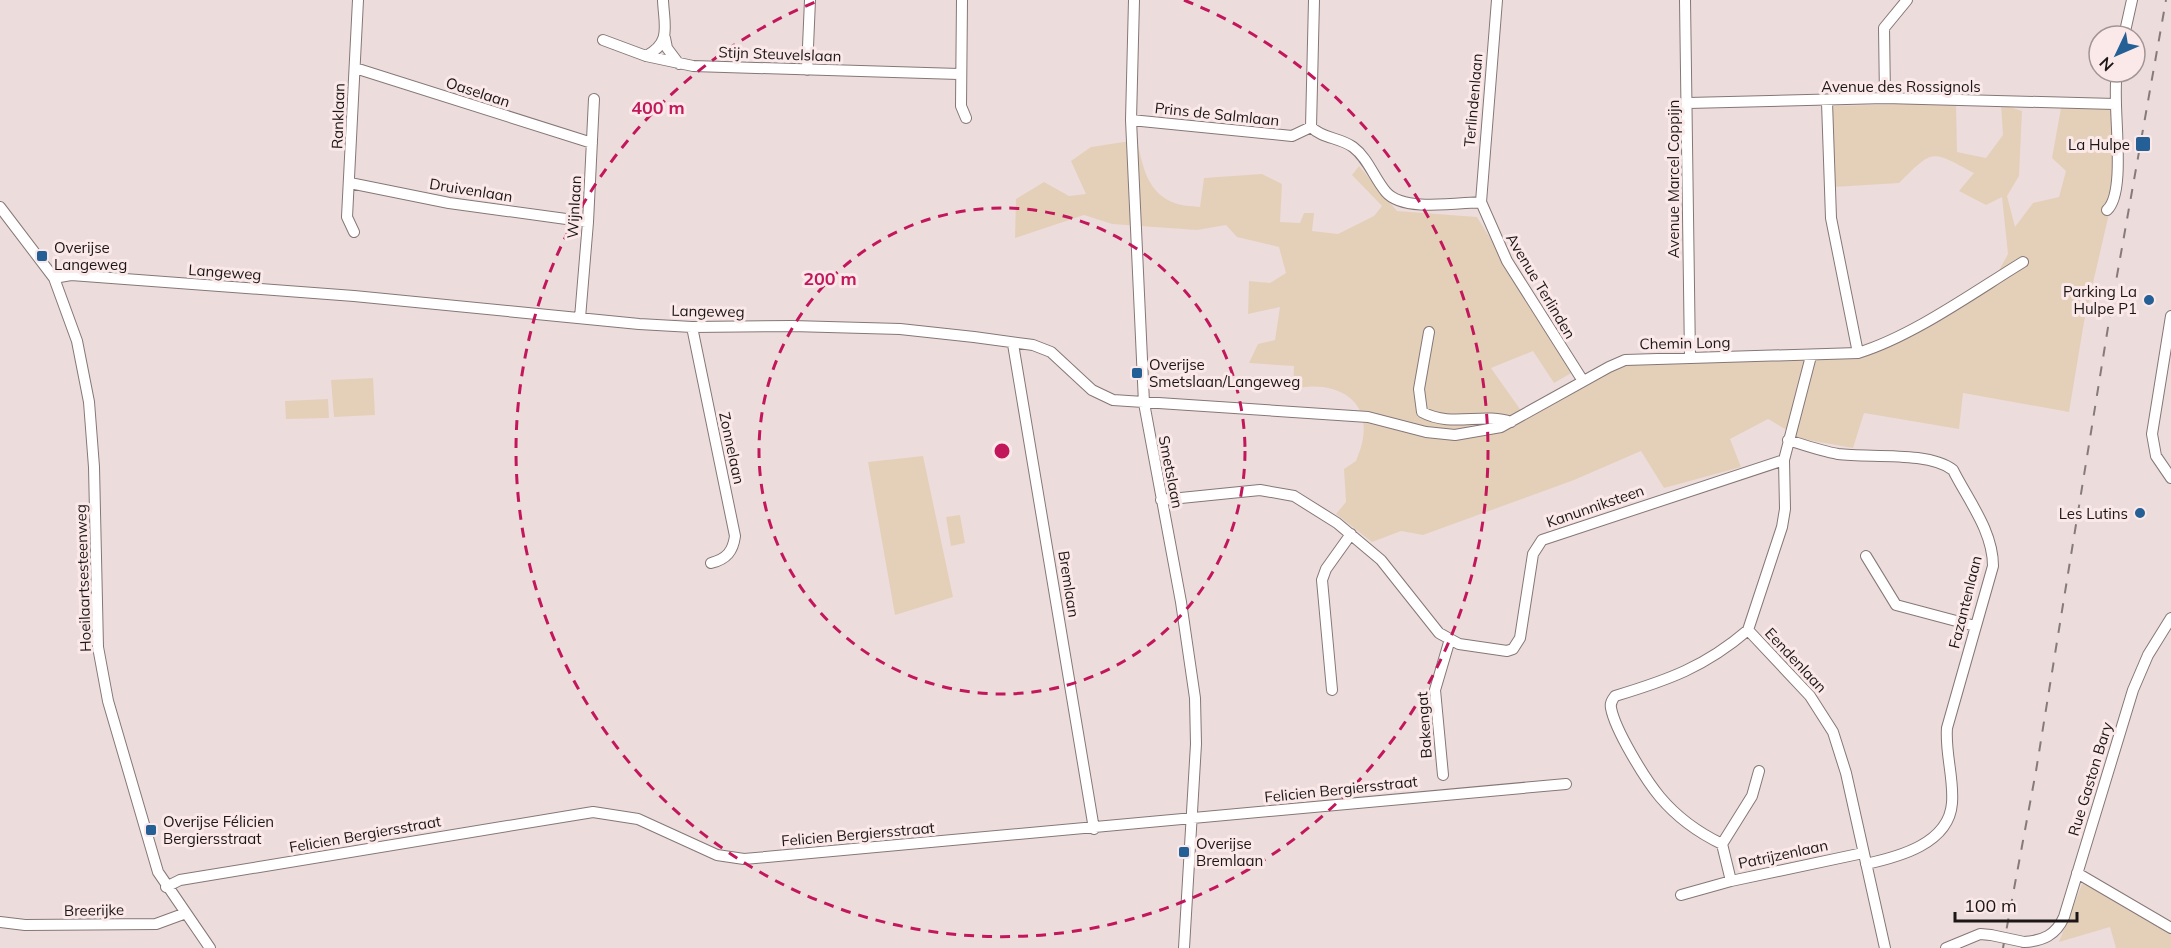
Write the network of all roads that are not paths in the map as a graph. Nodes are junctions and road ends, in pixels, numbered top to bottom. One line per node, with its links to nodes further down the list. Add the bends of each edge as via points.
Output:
1 (358, 0): 16 (street, Ranklaan)
2 (663, 0): 12 (street)
3 (810, 0): 17 (street)
4 (962, 0): 18 (street)
5 (1134, 0): 26 (street, Smetslaan)
6 (1314, 0): 27 (street)
7 (1497, 0): 30 (street, Terlindenlaan)
8 (1685, 0): 23 (street, Avenue Marcel Coppijn)
9 (1906, 0): 21 (street, via 1884,28)
10 (2132, 0): 11 (street)
11 (2127, 24)
12 (665, 38): 14 (street, via 661,46); 15 (street)
13 (603, 40): 14 (street, Stijn Steuvelslaan)
14 (646, 56): 15 (street, Stijn Steuvelslaan)
15 (679, 64): 17 (street, Stijn Steuvelslaan)
16 (355, 68): 28 (street, Oaselaan); 29 (street, Ranklaan)
17 (807, 70): 18 (street, Stijn Steuvelslaan)
18 (959, 74): 25 (street, via 960,106)
19 (2116, 84): 24 (street)
20 (594, 99): 28 (street, Wijnlaan)
21 (1885, 99): 22 (street, Avenue des Rossignols); 24 (street, Avenue des Rossignols)
22 (1827, 102): 23 (street, Avenue des Rossignols); 42 (street, via 1831,218)
23 (1688, 103): 44 (street, Avenue Marcel Coppijn)
24 (2115, 104): 32 (street, via 2118,153 2113,203)
25 (966, 118)
26 (1131, 120): 27 (street, Prins de Salmlaan, via 1292,136); 46 (street, Smetslaan)
27 (1311, 127): 30 (street, via 1319,135 1352,147 1362,155 1386,193 1396,201)
28 (592, 143): 33 (street, Wijnlaan)
29 (350, 183): 33 (street, Druivenlaan, via 448,203); 34 (street, Ranklaan, via 347,217)
30 (1481, 202): 45 (street, Avenue Terlinden, via 1507,261)
31 (0, 207): 36 (street, Hoeilaartsesteenweg)
32 (2107, 210)
33 (588, 222): 38 (street, Wijnlaan)
34 (354, 232)
35 (2023, 262): 42 (street, Chemin Long, via 1949,308 1873,349)
36 (54, 278): 38 (street, Langeweg, via 295,292); 71 (street, Hoeilaartsesteenweg, via 77,341 89,402 98,647 108,701 153,860)
37 (2171, 316): 51 (street, via 2152,434 2156,456)
38 (580, 318): 39 (street, Langeweg)
39 (692, 327): 41 (street, Langeweg, via 900,329); 55 (street, Zonnelaan, via 735,536 730,552)
40 (1429, 332): 48 (street, via 1419,389 1422,411 1456,421 1502,418)
41 (1014, 344): 46 (street, Langeweg, via 1033,345 1051,352 1104,397); 65 (street, Bremlaan)
42 (1858, 353): 43 (street, Chemin Long)
43 (1811, 356): 44 (street, Chemin Long); 49 (street, Eendenlaan)
44 (1690, 358): 45 (street, Chemin Long, via 1625,360)
45 (1583, 381): 48 (street, Chemin Long)
46 (1144, 404): 47 (street, Langeweg); 52 (street, Smetslaan)
47 (1344, 416): 48 (street, Chemin Long, via 1381,419 1444,434 1480,432)
48 (1511, 422)
49 (1788, 440): 50 (street, Eendenlaan); 57 (street, Fazantenlaan, via 1838,454 1933,461 1953,470 1993,552 1993,566)
50 (1784, 460): 58 (street, Eendenlaan, via 1782,527); 59 (street, Kanunniksteen, via 1547,537 1533,554 1518,645 1506,651 1459,644)
51 (2171, 478)
52 (1161, 500): 53 (street, Kanunniksteen, via 1275,491 1312,505); 64 (street, Smetslaan, via 1195,698)
53 (1351, 534): 59 (street, Kanunniksteen, via 1395,575 1430,624); 60 (street, via 1322,580)
54 (1866, 556): 57 (street, via 1896,605)
55 (711, 563)
56 (2171, 618): 69 (street, Rue Gaston Bary, via 2148,655 2133,690)
57 (1976, 626): 68 (street, Fazantenlaan, via 1947,728 1950,812 1924,844 1900,856)
58 (1748, 630): 66 (street, Patrijzenlaan, via 1698,667 1670,680 1615,696 1610,707 1650,785 1671,808); 67 (street, Eendenlaan, via 1810,696 1833,732 1845,766)
59 (1450, 639): 62 (street, Bakengat, via 1435,690)
60 (1332, 690)
61 (1759, 771): 66 (street, via 1752,796)
62 (1443, 775)
63 (1566, 784): 64 (street, Felicien Bergiersstraat)
64 (1191, 819): 65 (street, Felicien Bergiersstraat); 77 (street, Smetslaan)
65 (1094, 829): 71 (street, Felicien Bergiersstraat, via 744,859 717,855 638,819 593,813 180,880)
66 (1722, 844): 70 (street, Patrijzenlaan)
67 (1863, 852): 68 (street, Eendenlaan); 70 (street, Patrijzenlaan)
68 (1866, 864): 78 (street, Eendenlaan)
69 (2077, 873): 75 (street); 79 (street, Rue Gaston Bary, bridge, via 2060,926 2049,936 2024,942 1980,934)
70 (1731, 881): 72 (street)
71 (166, 887): 73 (street, Hoeilaartsesteenweg)
72 (1681, 895)
73 (186, 913): 74 (street, Breerijke, via 156,924 26,926); 76 (street, Hoeilaartsesteenweg)
74 (0, 921)
75 (2171, 928)
76 (210, 948)
77 (1184, 948)
78 (1885, 948)
79 (1946, 948)

